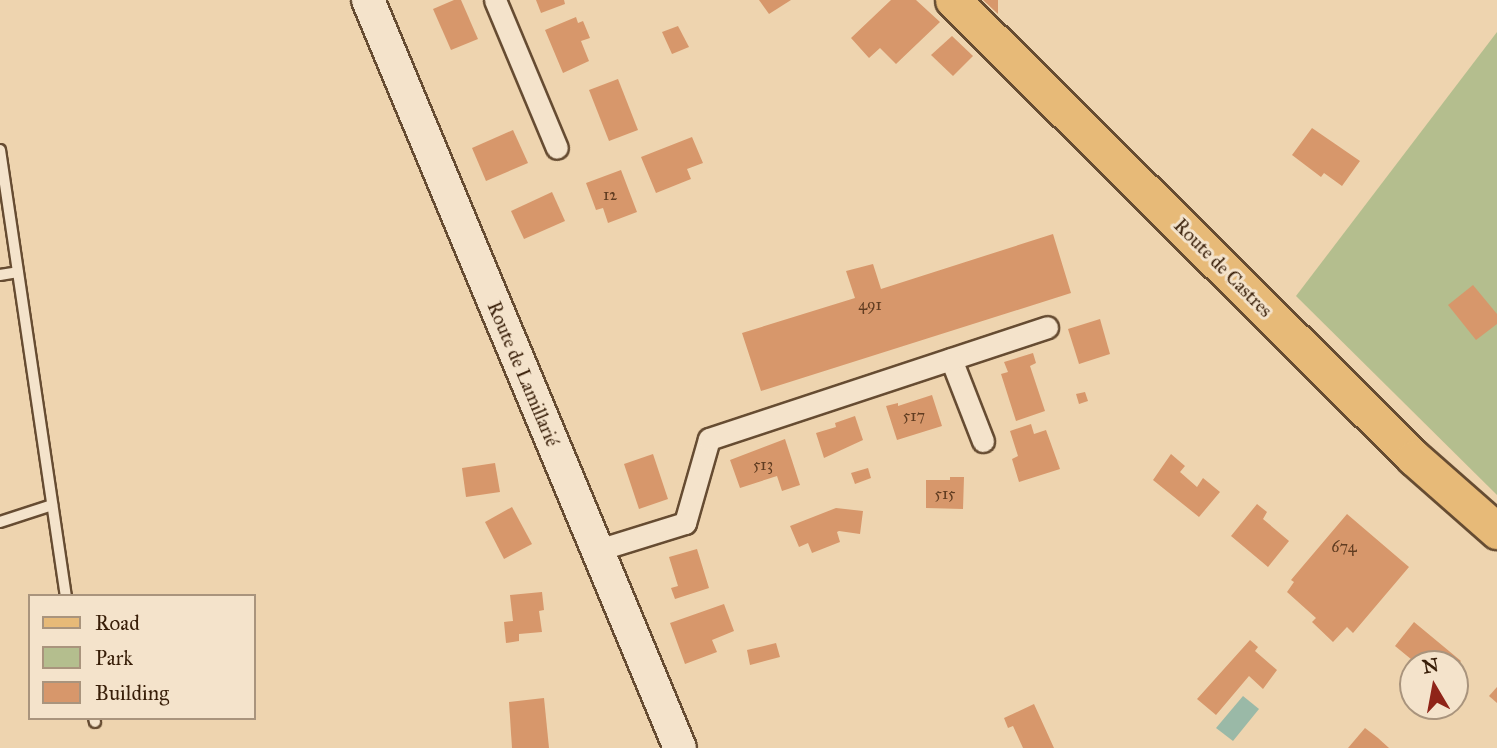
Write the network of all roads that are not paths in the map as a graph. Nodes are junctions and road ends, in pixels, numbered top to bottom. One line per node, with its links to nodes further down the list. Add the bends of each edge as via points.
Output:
1 (368, 0): 14 (main road, Route de Lamillarié)
2 (495, 0): 4 (street)
3 (953, 0): 13 (main road, Route de Castres, via 1414,458)
4 (557, 148)
5 (0, 150): 6 (lane)
6 (18, 272): 7 (lane); 11 (lane)
7 (0, 275)
8 (1047, 327): 9 (street)
9 (951, 359): 10 (street); 14 (street, via 709,439 685,523)
10 (983, 441)
11 (52, 505): 12 (lane); 15 (lane)
12 (0, 522)
13 (1497, 531)
14 (597, 550): 16 (main road, Route de Lamillarié)
15 (66, 594)
16 (680, 748)

